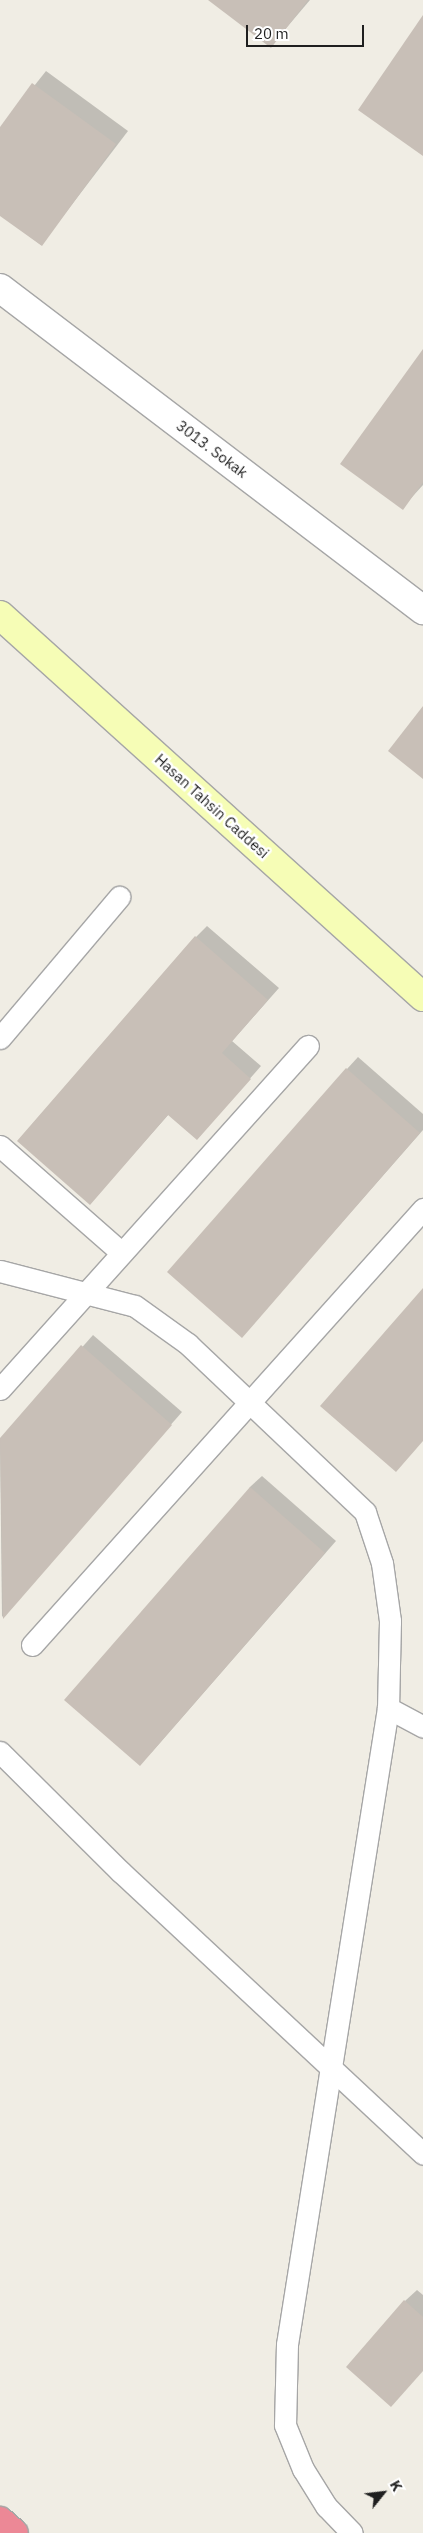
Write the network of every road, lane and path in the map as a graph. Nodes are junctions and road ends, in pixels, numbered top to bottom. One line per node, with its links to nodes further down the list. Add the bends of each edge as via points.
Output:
1 (0, 288): 2 (street, 3013. Sokak)
2 (423, 610)
3 (0, 614): 5 (street, Hasan Tahsin Caddesi)
4 (119, 897): 6 (lane)
5 (423, 997)
6 (0, 1038)
7 (308, 1046): 10 (lane)
8 (0, 1146): 10 (lane)
9 (423, 1209): 14 (lane)
10 (122, 1253): 12 (lane)
11 (0, 1271): 12 (lane)
12 (86, 1292): 13 (lane); 14 (lane, via 135,1306 188,1344)
13 (0, 1389)
14 (251, 1401): 15 (lane); 16 (lane, via 365,1512 382,1563 390,1621)
15 (32, 1645)
16 (388, 1708): 17 (lane); 19 (lane)
17 (423, 1727)
18 (0, 1752): 19 (lane, via 121,1872)
19 (329, 2068): 20 (lane); 23 (lane, via 287,2344 285,2425 303,2469 326,2506)
20 (423, 2154)
21 (0, 2521): 22 (highway)
22 (14, 2533)
23 (352, 2533)

